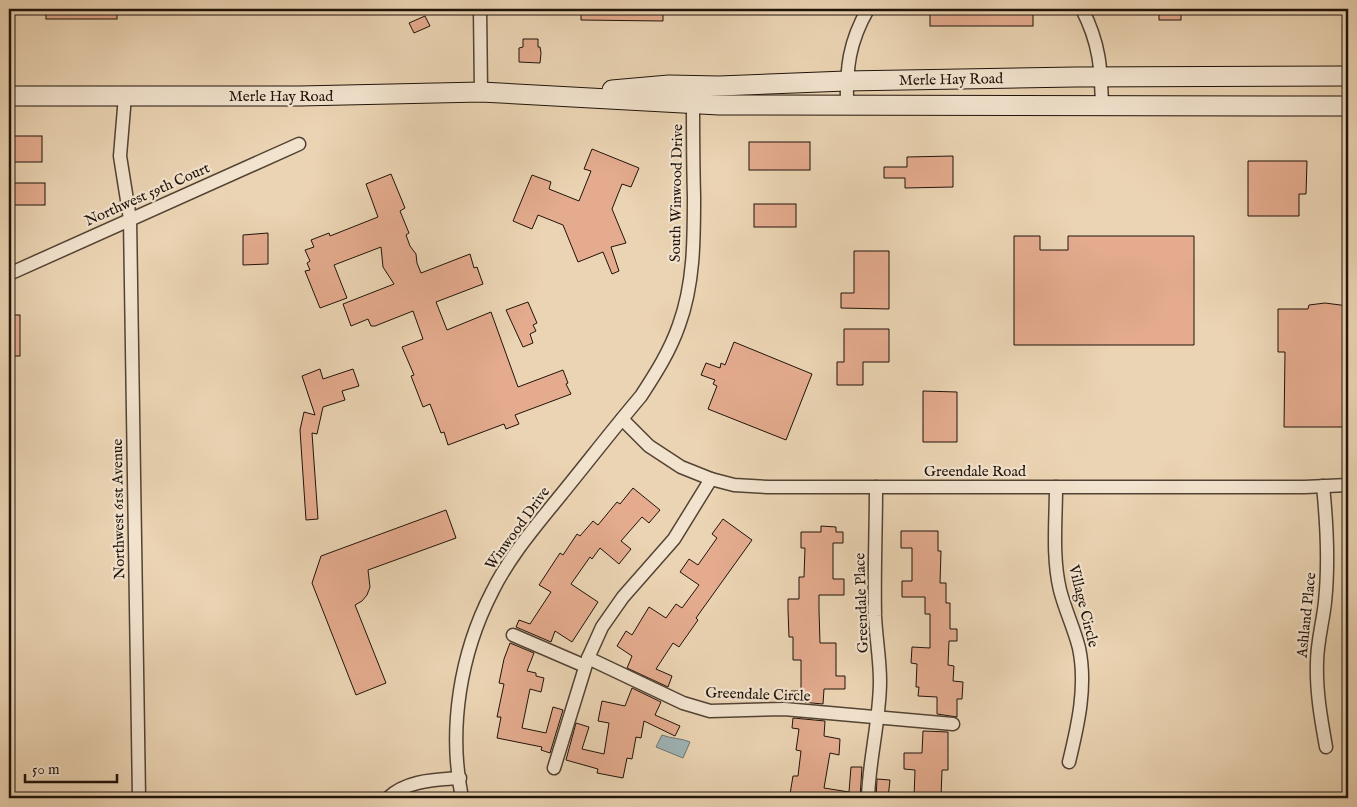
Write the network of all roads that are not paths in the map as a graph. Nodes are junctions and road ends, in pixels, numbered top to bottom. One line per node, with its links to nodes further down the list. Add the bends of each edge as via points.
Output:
1 (480, 9): 7 (street)
2 (868, 9): 6 (street, via 848,57)
3 (1082, 9): 5 (street, via 1097,44)
4 (1348, 76): 5 (main road, Merle Hay Road)
5 (1101, 77): 6 (main road, Merle Hay Road); 13 (street)
6 (846, 81): 8 (main road, Merle Hay Road); 11 (street)
7 (482, 92): 8 (main road, Merle Hay Road, via 554,96); 10 (main road, Merle Hay Road)
8 (693, 95): 11 (main road, Merle Hay Road); 17 (street, South Winwood Drive, via 694,245 687,298 669,349 656,373)
9 (9, 96): 10 (main road, Merle Hay Road)
10 (124, 96): 15 (street, Northwest 61st Avenue, via 120,156)
11 (847, 106): 13 (main road, Merle Hay Road)
12 (1348, 106): 13 (main road, Merle Hay Road)
13 (1102, 107)
14 (299, 144): 15 (street, Northwest 59th Court)
15 (130, 219): 16 (street, Northwest 59th Court); 32 (street, Northwest 61st Avenue)
16 (9, 274)
17 (622, 419): 18 (street, South Winwood Drive); 19 (street, Greendale Road, via 649,446 681,467)
18 (576, 476): 31 (street, Winwood Drive, via 509,562 482,614 461,687 457,720)
19 (711, 479): 22 (street, Greendale Road, via 734,485 768,487); 25 (street, via 674,539 614,608)
20 (1348, 485): 21 (street, Greendale Road)
21 (1322, 486): 23 (street, Greendale Road); 28 (street, Ashland Place, via 1327,558 1317,663)
22 (876, 487): 23 (street, Greendale Road); 26 (street, Greendale Place)
23 (1056, 487): 29 (street, Village Circle, via 1056,555 1060,590 1079,650 1082,689)
24 (513, 635): 25 (street, Greendale Circle)
25 (587, 662): 26 (street, Greendale Circle, via 683,703 710,711 784,709); 30 (street)
26 (878, 717): 27 (street); 35 (street, Greendale Place)
27 (953, 724)
28 (1326, 747)
29 (1069, 762)
30 (554, 768)
31 (460, 778): 33 (street, via 414,783); 34 (street, Winwood Drive)
32 (139, 798)
33 (388, 798)
34 (462, 798)
35 (868, 798)

